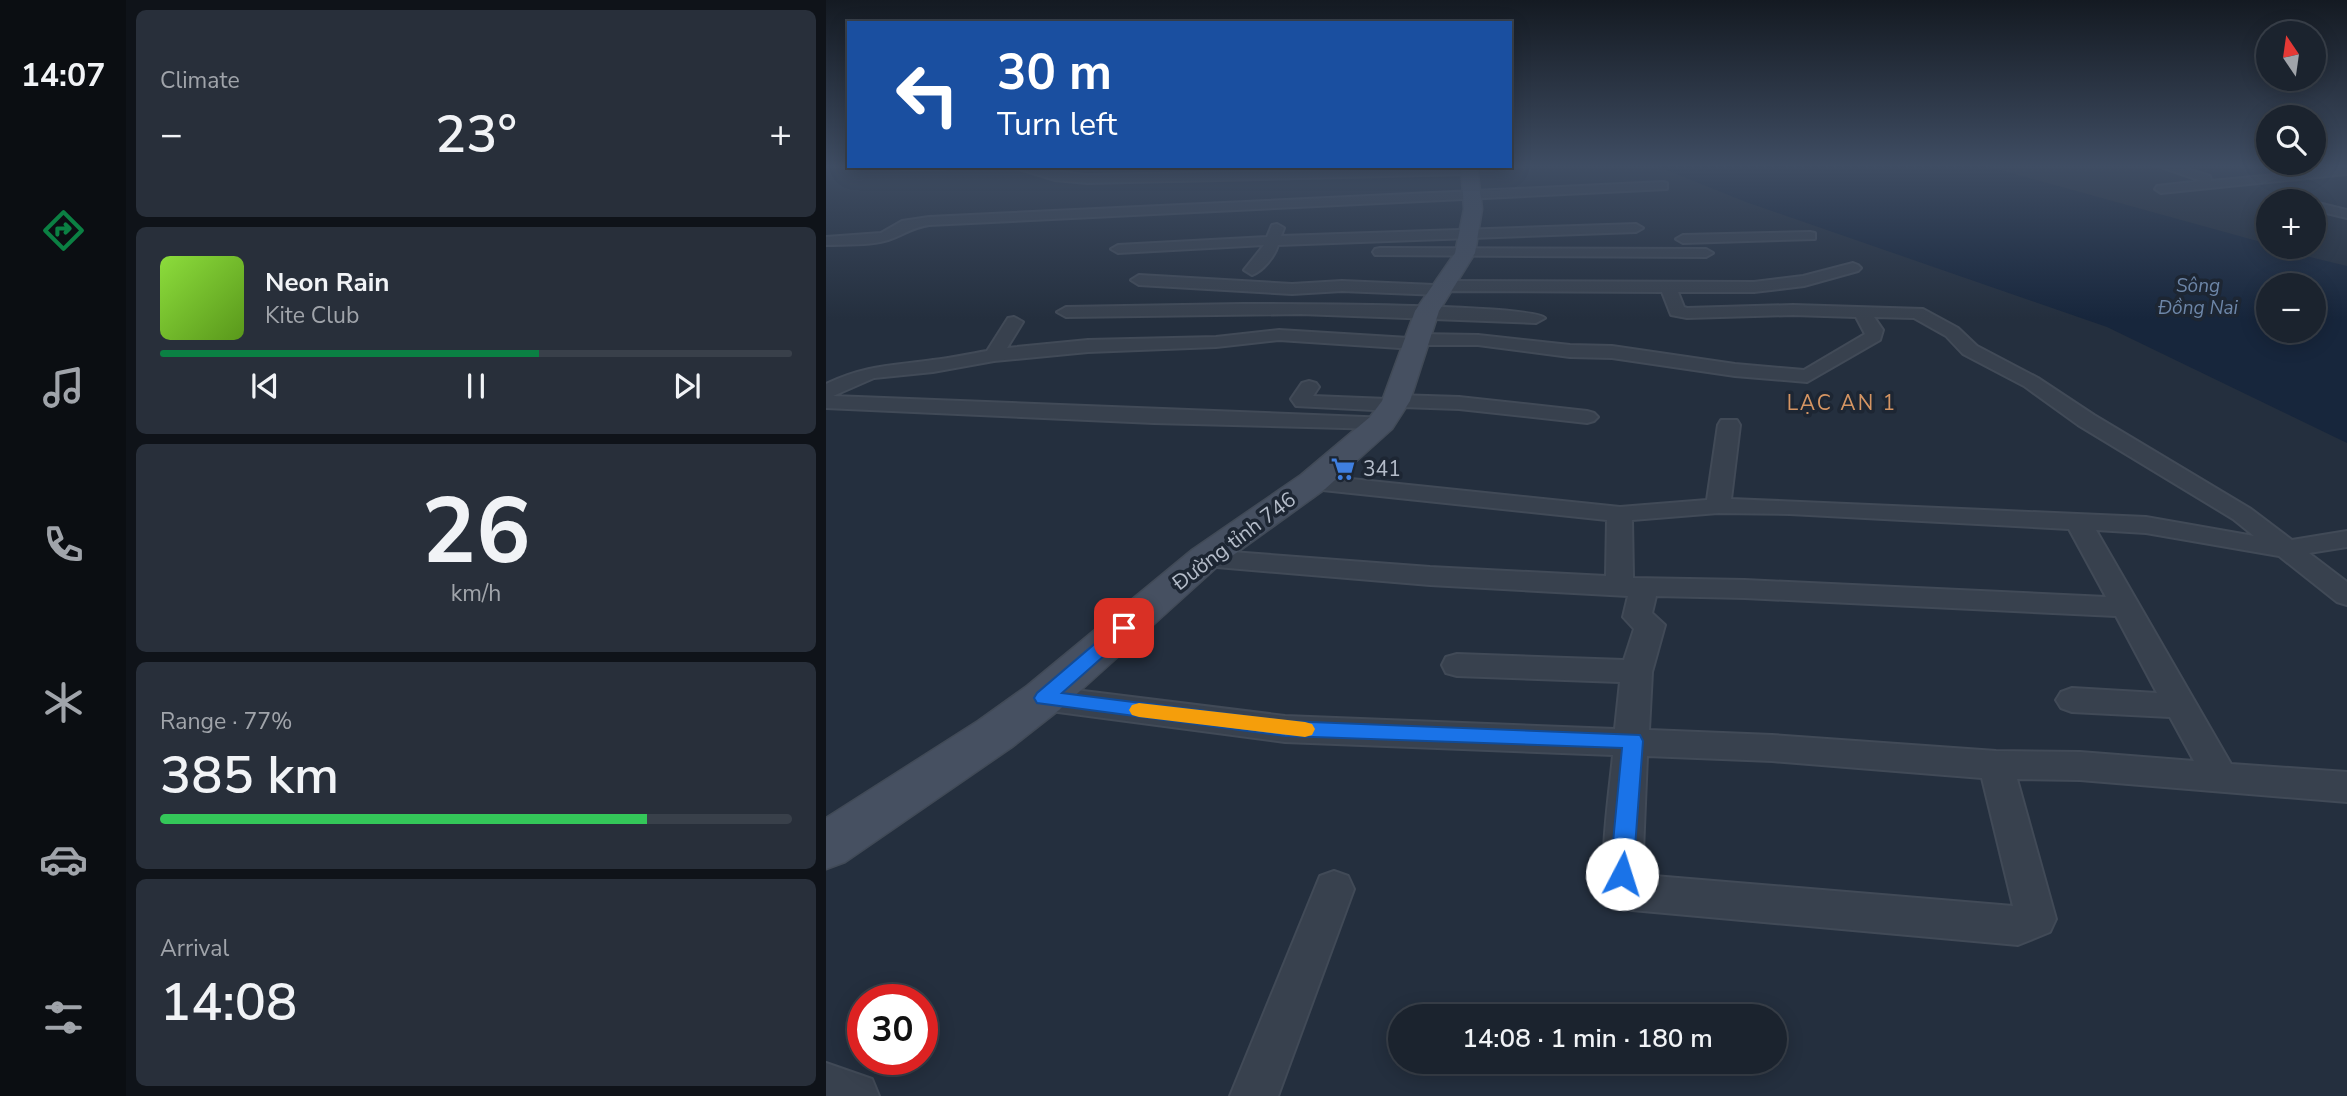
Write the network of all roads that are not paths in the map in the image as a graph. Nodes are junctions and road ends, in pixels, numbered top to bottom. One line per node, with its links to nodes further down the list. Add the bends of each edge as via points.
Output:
1 (1047, 216): 10 (street, via 917,222 883,237)
2 (1283, 216): 11 (street)
3 (1396, 216): 11 (street)
4 (1433, 216): 11 (street, via 1356,252)
5 (1465, 216): 21 (main road)
6 (1554, 216): 8 (street)
7 (1554, 216): 8 (street)
8 (1634, 234): 9 (street); 13 (street)
9 (1811, 236)
10 (826, 241)
11 (1271, 246): 12 (street); 15 (street)
12 (1118, 249)
13 (1706, 253)
14 (1853, 268): 17 (street, via 1780,285 1726,281)
15 (1252, 270)
16 (1139, 280): 21 (street, via 1269,289 1342,286)
17 (1669, 289): 19 (street, via 1677,311 1687,313); 21 (street)
18 (1118, 310): 20 (street); 21 (street); 24 (street)
19 (1861, 311): 21 (street, via 1874,336 1807,376 1478,340); 37 (street, via 1915,313 1952,332 1970,350 2031,382 2242,514)
20 (1066, 312)
21 (1428, 314): 22 (street); 24 (street, via 1216,342); 29 (main road)
22 (1536, 318)
23 (1014, 322): 25 (street)
24 (1088, 346): 25 (street)
25 (994, 355): 27 (street, via 872,372)
26 (1308, 387): 29 (street, via 1303,402)
27 (826, 392)
28 (826, 402): 29 (street, via 1154,417)
29 (1390, 410): 30 (street, via 1459,403); 32 (main road, Đường tỉnh 746)
30 (1587, 417)
31 (1728, 425): 33 (street)
32 (1313, 482): 34 (street); 38 (main road, Đường tỉnh 746)
33 (1718, 506): 34 (street); 35 (street)
34 (1620, 514): 39 (street, via 1618,556)
35 (2079, 523): 37 (street, via 2146,525); 41 (street)
36 (2347, 539): 37 (street)
37 (2286, 549): 40 (street)
38 (1205, 558): 39 (street); 44 (main road, Đường tỉnh 746)
39 (1632, 586): 41 (street); 43 (street, via 1637,617 1650,625)
40 (2347, 596)
41 (2124, 607): 46 (street)
42 (1457, 665): 43 (street)
43 (1636, 672): 47 (street)
44 (1044, 698): 47 (street, via 1285,729); 51 (main road, Đường tỉnh 746)
45 (2072, 700): 46 (street)
46 (2183, 706): 49 (street)
47 (1633, 741): 48 (street); 48 (street, via 1622,874 1623,884 1632,892 2018,926 2036,919)
48 (1996, 765): 49 (street)
49 (2220, 777): 50 (street)
50 (2347, 787)
51 (826, 846)
52 (1334, 889): 55 (street)
53 (826, 1087): 54 (street)
54 (855, 1096)
55 (1254, 1096)

